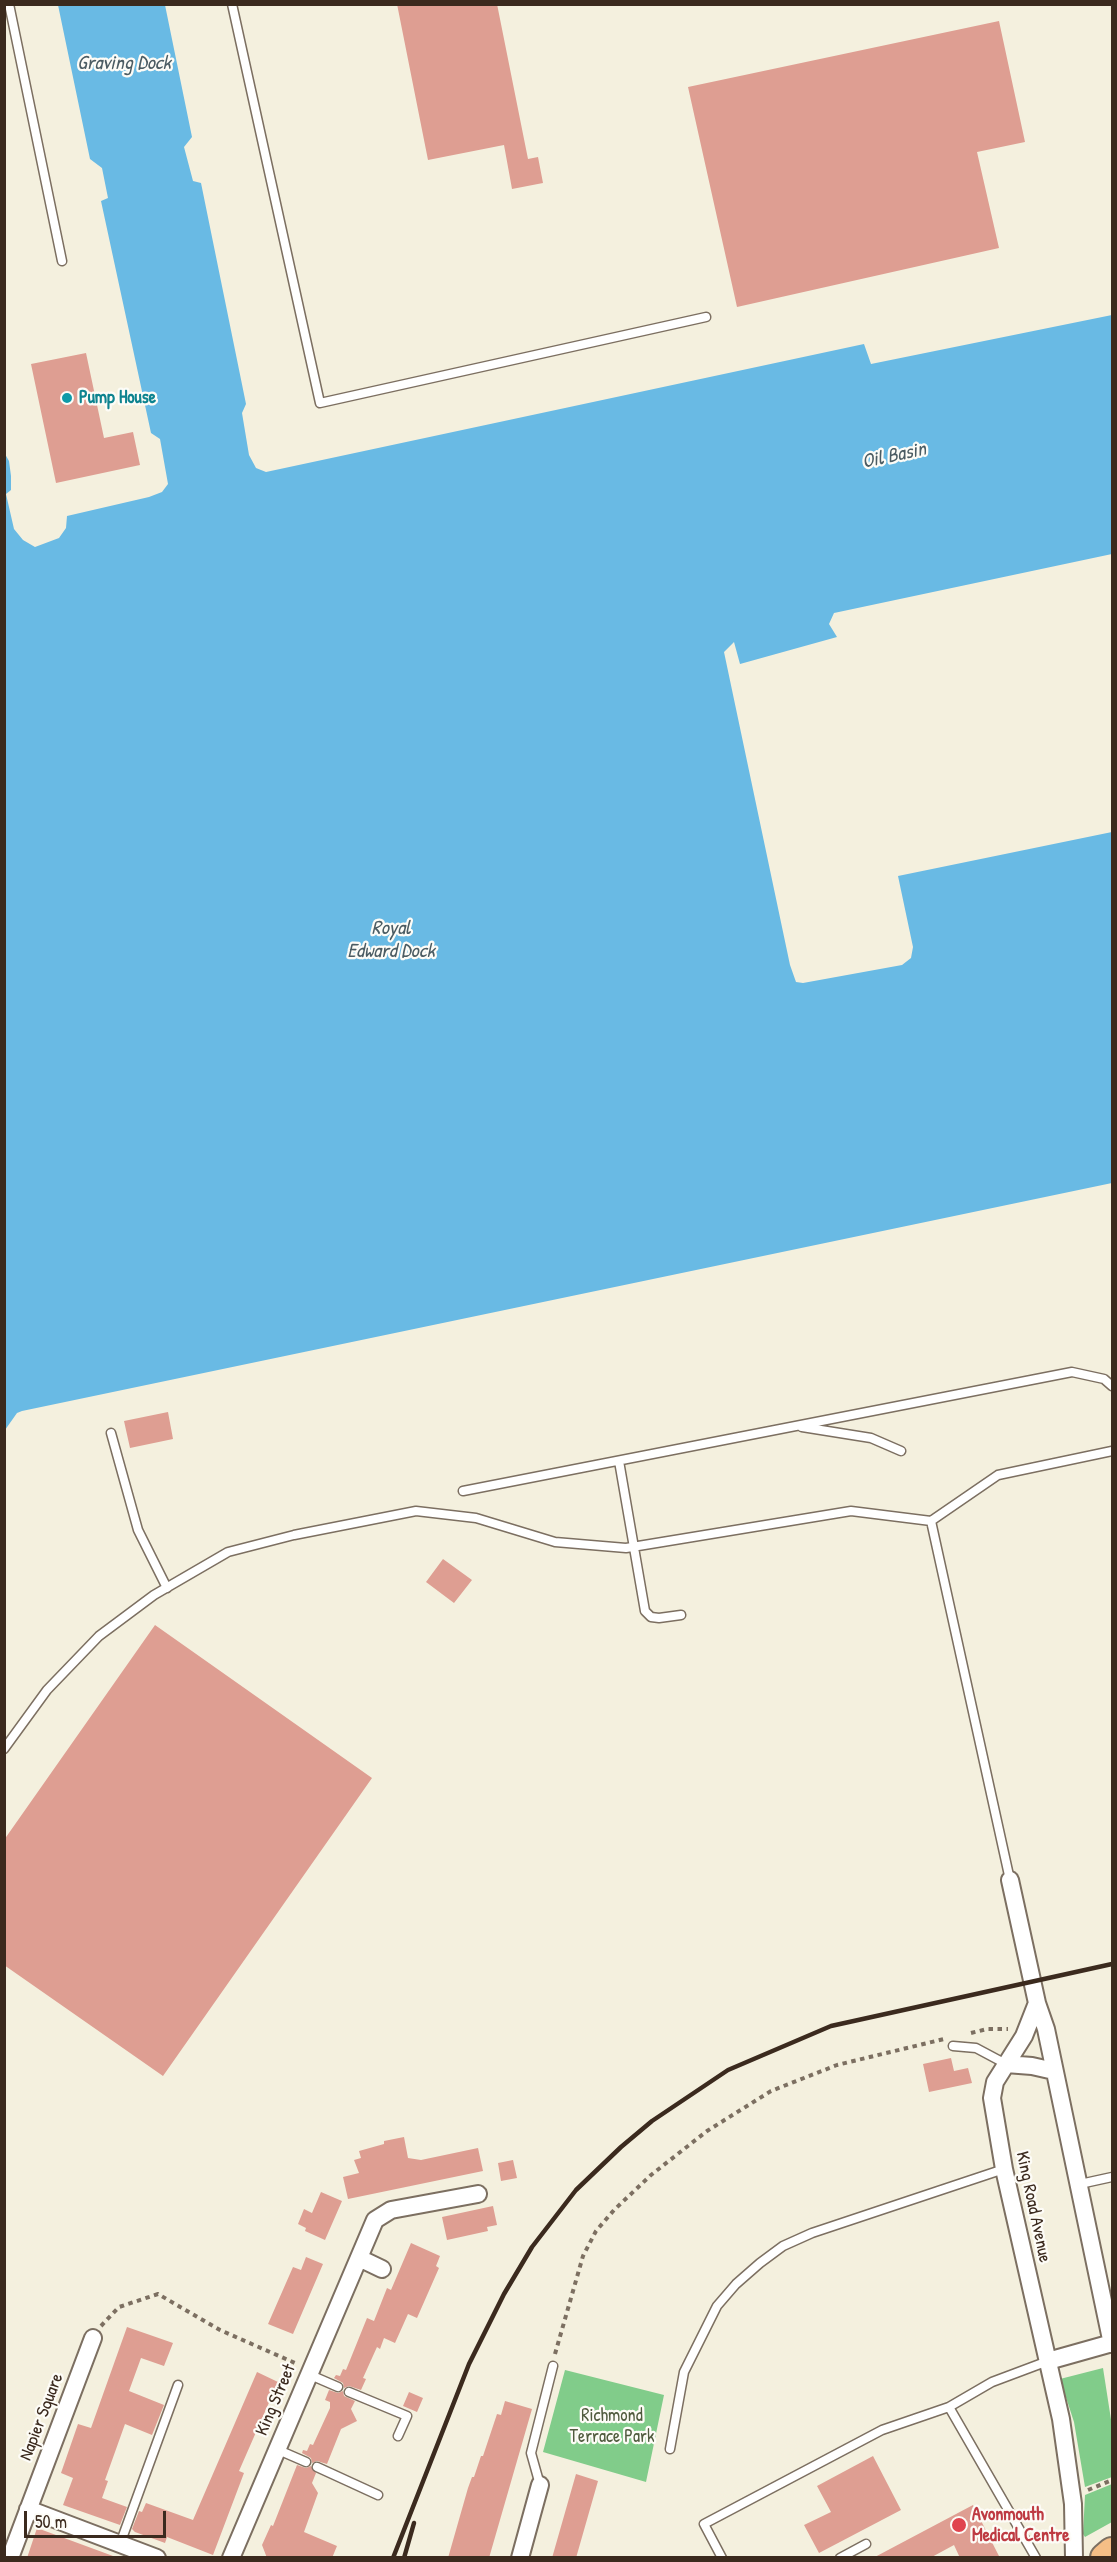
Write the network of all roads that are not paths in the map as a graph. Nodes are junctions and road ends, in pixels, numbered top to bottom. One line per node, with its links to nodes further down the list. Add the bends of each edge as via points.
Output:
1 (9, 4): 3 (lane)
2 (232, 4): 4 (lane, via 320,403)
3 (62, 261)
4 (706, 317)
5 (1113, 1386): 6 (lane, via 1104,1379 1072,1372)
6 (796, 1426): 8 (lane, via 871,1437); 10 (lane)
7 (111, 1433): 14 (lane, via 138,1530)
8 (901, 1451)
9 (1113, 1451): 12 (lane, via 998,1475)
10 (619, 1461): 11 (lane); 13 (lane)
11 (463, 1491)
12 (932, 1521): 13 (lane, via 851,1511); 17 (lane)
13 (635, 1547): 14 (lane, via 555,1542 476,1518 416,1511 228,1552); 15 (lane, via 645,1611 658,1618)
14 (167, 1588): 16 (lane, via 99,1636 47,1690)
15 (681, 1615)
16 (4, 1749)
17 (1010, 1880): 18 (street)
18 (1037, 2003): 20 (street, King Road Avenue, via 1024,2036); 21 (street)
19 (953, 2046): 20 (lane, via 976,2048)
20 (1006, 2064): 21 (street); 22 (street, King Road Avenue, via 995,2082 992,2098)
21 (1054, 2071): 24 (street)
22 (1004, 2169): 30 (street, King Road Avenue); 39 (lane, via 812,2233 783,2246 760,2263 717,2306 684,2372)
23 (1113, 2177): 24 (lane)
24 (1080, 2184): 29 (street)
25 (478, 2194): 26 (street, King Street, via 382,2214 375,2220)
26 (359, 2258): 27 (street); 32 (street, King Street)
27 (382, 2268)
28 (93, 2338): 44 (street, Napier Square)
29 (1112, 2343): 30 (street)
30 (1048, 2361): 36 (lane, via 992,2382); 55 (street, King Road Avenue, via 1072,2497)
31 (553, 2366): 42 (lane, via 531,2453)
32 (308, 2373): 34 (lane); 38 (street, King Street)
33 (178, 2385): 45 (lane)
34 (338, 2387)
35 (349, 2392): 37 (lane, via 407,2416)
36 (949, 2407): 52 (lane, via 882,2430 704,2524); 54 (lane)
37 (398, 2436)
38 (276, 2449): 40 (lane); 50 (street, King Street)
39 (670, 2449)
40 (306, 2462)
41 (316, 2467): 43 (lane)
42 (540, 2485): 51 (street)
43 (378, 2495)
44 (28, 2509): 45 (street); 48 (street, Napier Square)
45 (120, 2544): 49 (street)
46 (866, 2544): 53 (lane)
47 (1113, 2552): 56 (highway)
48 (10, 2558)
49 (157, 2558)
50 (231, 2558)
51 (520, 2558)
52 (722, 2558)
53 (840, 2558)
54 (1035, 2558)
55 (1074, 2558)
56 (1105, 2558)

